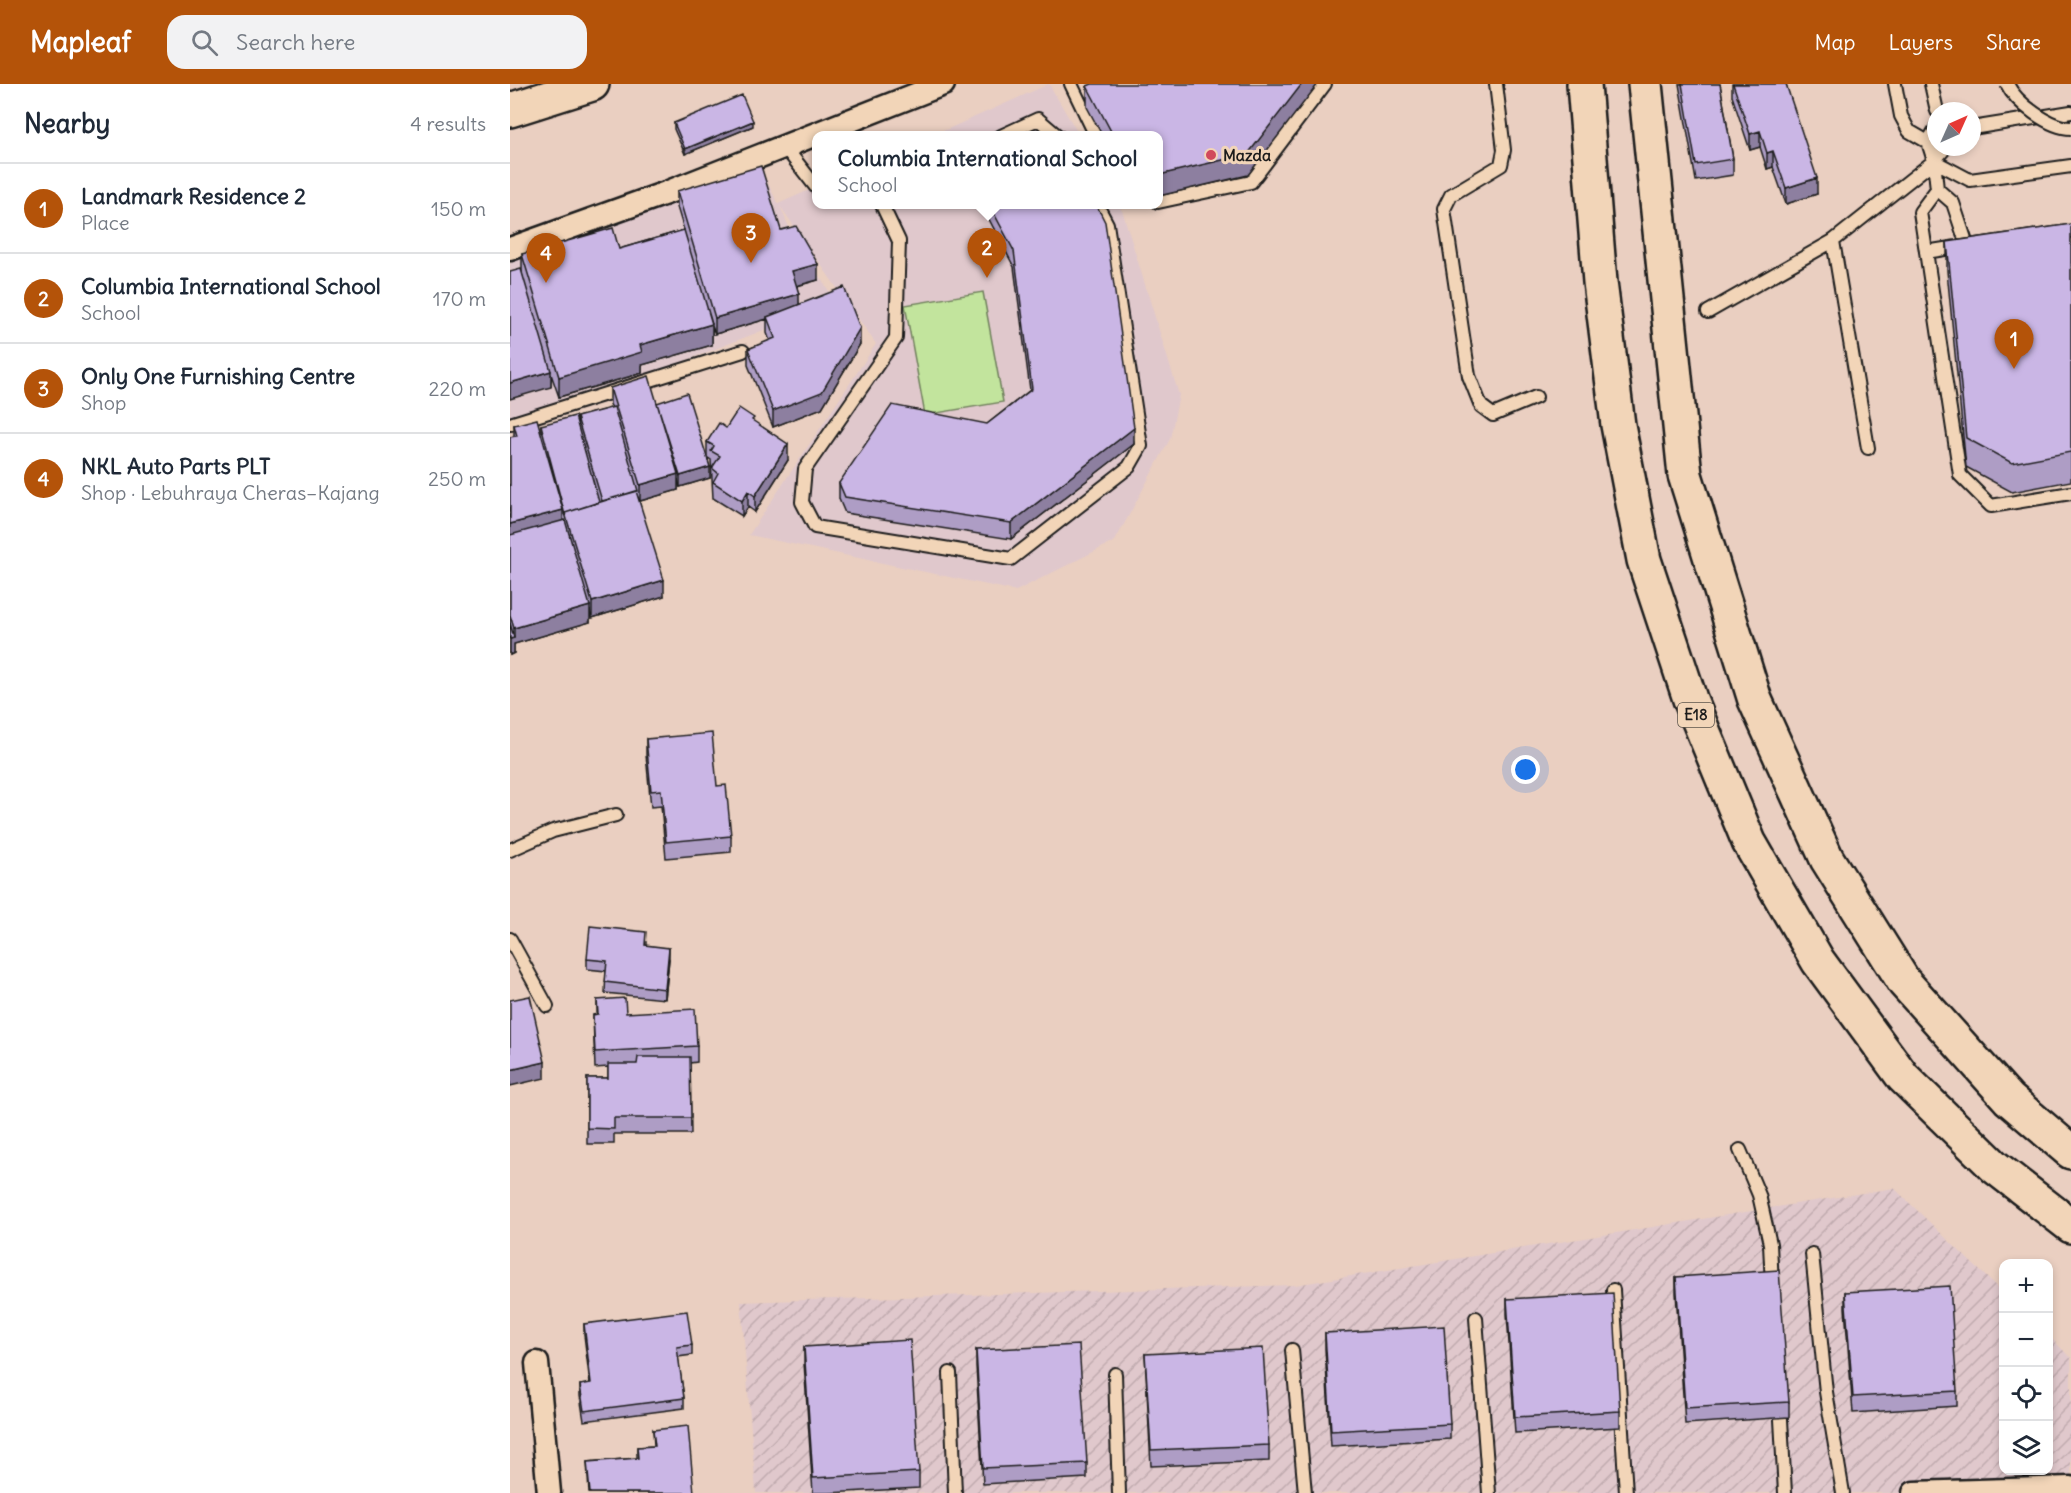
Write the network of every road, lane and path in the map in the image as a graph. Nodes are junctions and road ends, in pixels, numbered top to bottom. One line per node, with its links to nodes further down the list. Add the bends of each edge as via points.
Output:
1 (551, 84): 12 (highway)
2 (592, 84): 14 (highway)
3 (944, 84): 18 (street)
4 (1071, 84): 21 (lane, via 1081,94)
5 (1325, 84): 31 (lane, via 1251,182)
6 (1496, 84): 39 (lane, via 1504,150 1501,165 1451,195 1444,209 1469,376 1481,406 1493,415)
7 (1584, 84): 49 (highway, E18, via 1601,293 1618,425 1644,560 1690,699 1749,842 1818,961 1903,1077 1995,1167)
8 (1645, 84): 48 (highway, via 1685,476 1755,700 1827,859 1905,982 2009,1099)
9 (1895, 84): 23 (lane, via 1901,116 1909,131)
10 (1931, 84): 13 (lane)
11 (2007, 84): 17 (lane, bridge, via 2031,111 2060,128)
12 (510, 102)
13 (1935, 102)
14 (510, 110)
15 (2071, 112): 16 (lane)
16 (1981, 127)
17 (2071, 128)
18 (823, 131)
19 (1010, 131): 20 (lane, via 1038,119)
20 (1053, 131)
21 (1095, 131)
22 (812, 135): 24 (street)
23 (1927, 141)
24 (784, 146): 29 (lane); 35 (street)
25 (1932, 156): 27 (lane)
26 (1938, 156): 27 (lane)
27 (1934, 161): 28 (lane, via 1970,180); 30 (lane); 34 (lane)
28 (2071, 166)
29 (812, 182)
30 (1937, 189): 36 (lane, via 1920,212); 36 (lane, via 1953,203 1973,244)
31 (1163, 201)
32 (884, 209): 33 (lane, via 899,241 896,338 805,469 802,502 815,527 1011,559 1129,467 1141,446 1107,224)
33 (1100, 209)
34 (1833, 241): 37 (lane); 41 (lane)
35 (510, 249)
36 (1926, 252): 42 (lane, via 1960,475 1991,506)
37 (1708, 312)
38 (743, 351): 40 (lane)
39 (1536, 397)
40 (510, 424)
41 (1868, 448)
42 (2071, 494)
43 (616, 815): 44 (lane, via 553,831)
44 (510, 850)
45 (510, 939): 46 (lane)
46 (547, 1006)
47 (1740, 1150): 52 (lane, via 1759,1195 1770,1244)
48 (2071, 1152)
49 (2071, 1226)
50 (1812, 1254): 68 (lane, via 1826,1392)
51 (1613, 1290): 66 (lane)
52 (1773, 1302)
53 (1476, 1318): 65 (lane)
54 (1292, 1350): 64 (lane)
55 (537, 1363): 61 (street)
56 (950, 1373): 62 (lane)
57 (1115, 1374): 63 (lane)
58 (1780, 1394): 67 (lane)
59 (2071, 1488): 60 (street)
60 (1967, 1492): 69 (street)
61 (549, 1493)
62 (955, 1493)
63 (1119, 1493)
64 (1305, 1493)
65 (1489, 1493)
66 (1626, 1493)
67 (1785, 1493)
68 (1843, 1493)
69 (1914, 1493)

